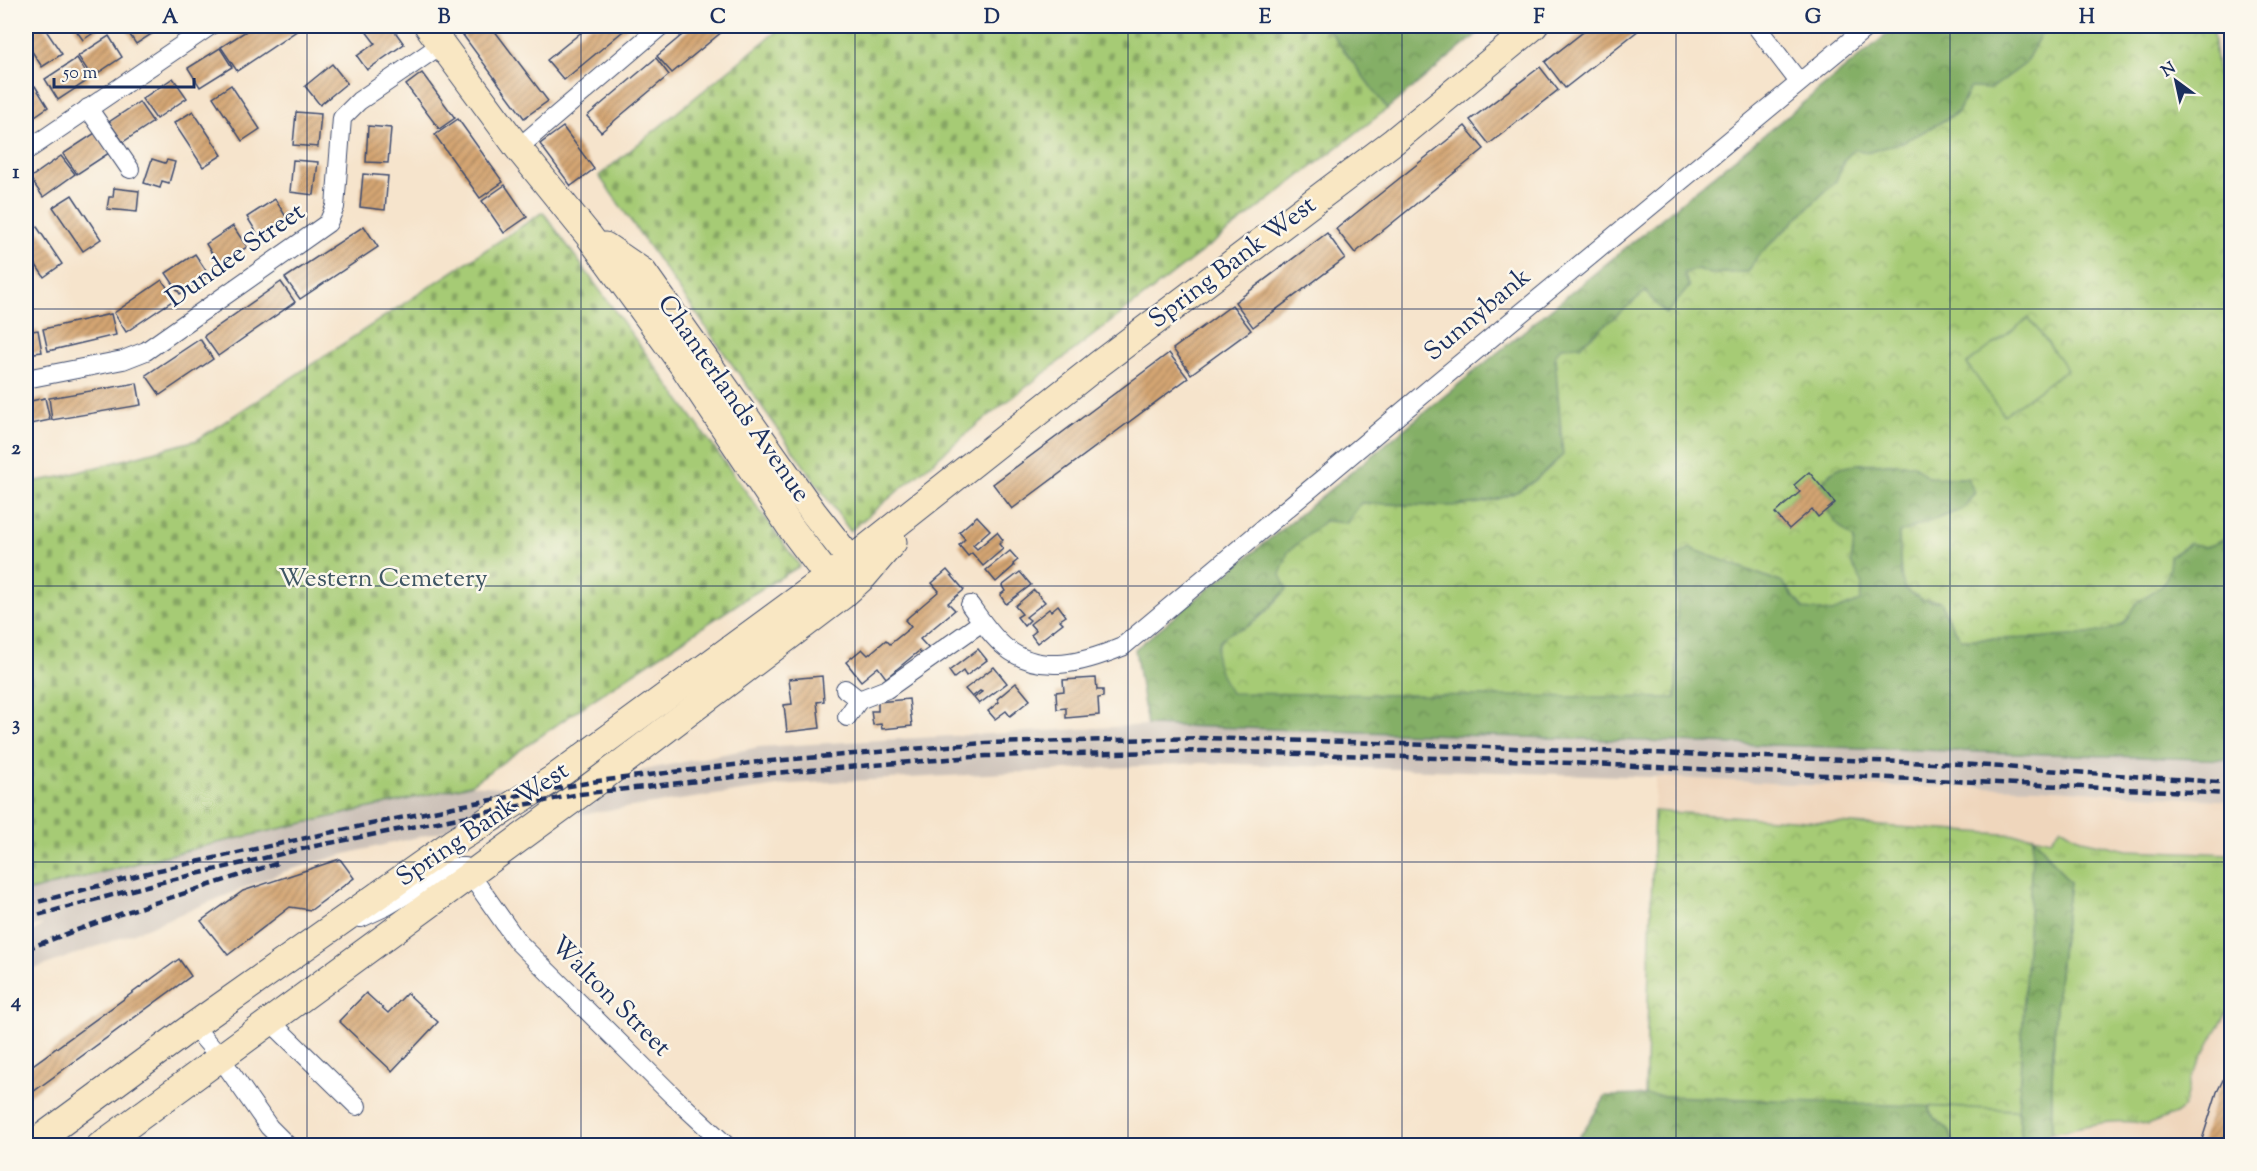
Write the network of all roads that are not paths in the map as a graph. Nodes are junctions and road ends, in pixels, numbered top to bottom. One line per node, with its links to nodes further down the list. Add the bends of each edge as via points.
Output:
1 (210, 26): 8 (street)
2 (662, 26): 9 (street)
3 (1534, 26): 13 (street, Spring Bank West, via 1394,141 1099,364 931,497)
4 (1756, 26): 7 (street)
5 (1868, 26): 7 (street, Sunnybank)
6 (438, 33): 9 (street, Chanterlands Avenue); 12 (street, Dundee Street, via 342,118 334,207 328,223 146,351 123,360)
7 (1799, 82): 15 (street, Sunnybank, via 1122,647 1096,658 1061,665 1027,661 1005,648)
8 (88, 108): 10 (street); 11 (street)
9 (518, 148): 13 (street, Chanterlands Avenue, via 589,236 682,364 790,528)
10 (26, 151)
11 (130, 169)
12 (26, 379)
13 (846, 577): 17 (street, Spring Bank West, via 598,781); 18 (street, Spring Bank West, via 452,843)
14 (970, 605): 15 (street, Sunnybank)
15 (982, 622): 16 (street, via 887,689 852,695)
16 (848, 717)
17 (471, 873): 18 (street, via 465,867 452,867 387,906); 19 (street, Spring Bank West); 26 (street, Walton Street, via 517,941)
18 (324, 935): 20 (street, Spring Bank West)
19 (270, 1021): 21 (street, Spring Bank West); 22 (street)
20 (193, 1026): 21 (street); 23 (street, Spring Bank West)
21 (220, 1057): 24 (street, Spring Bank West); 25 (street, via 269,1127)
22 (357, 1106)
23 (30, 1146)
24 (100, 1146)
25 (288, 1146)
26 (727, 1146)

